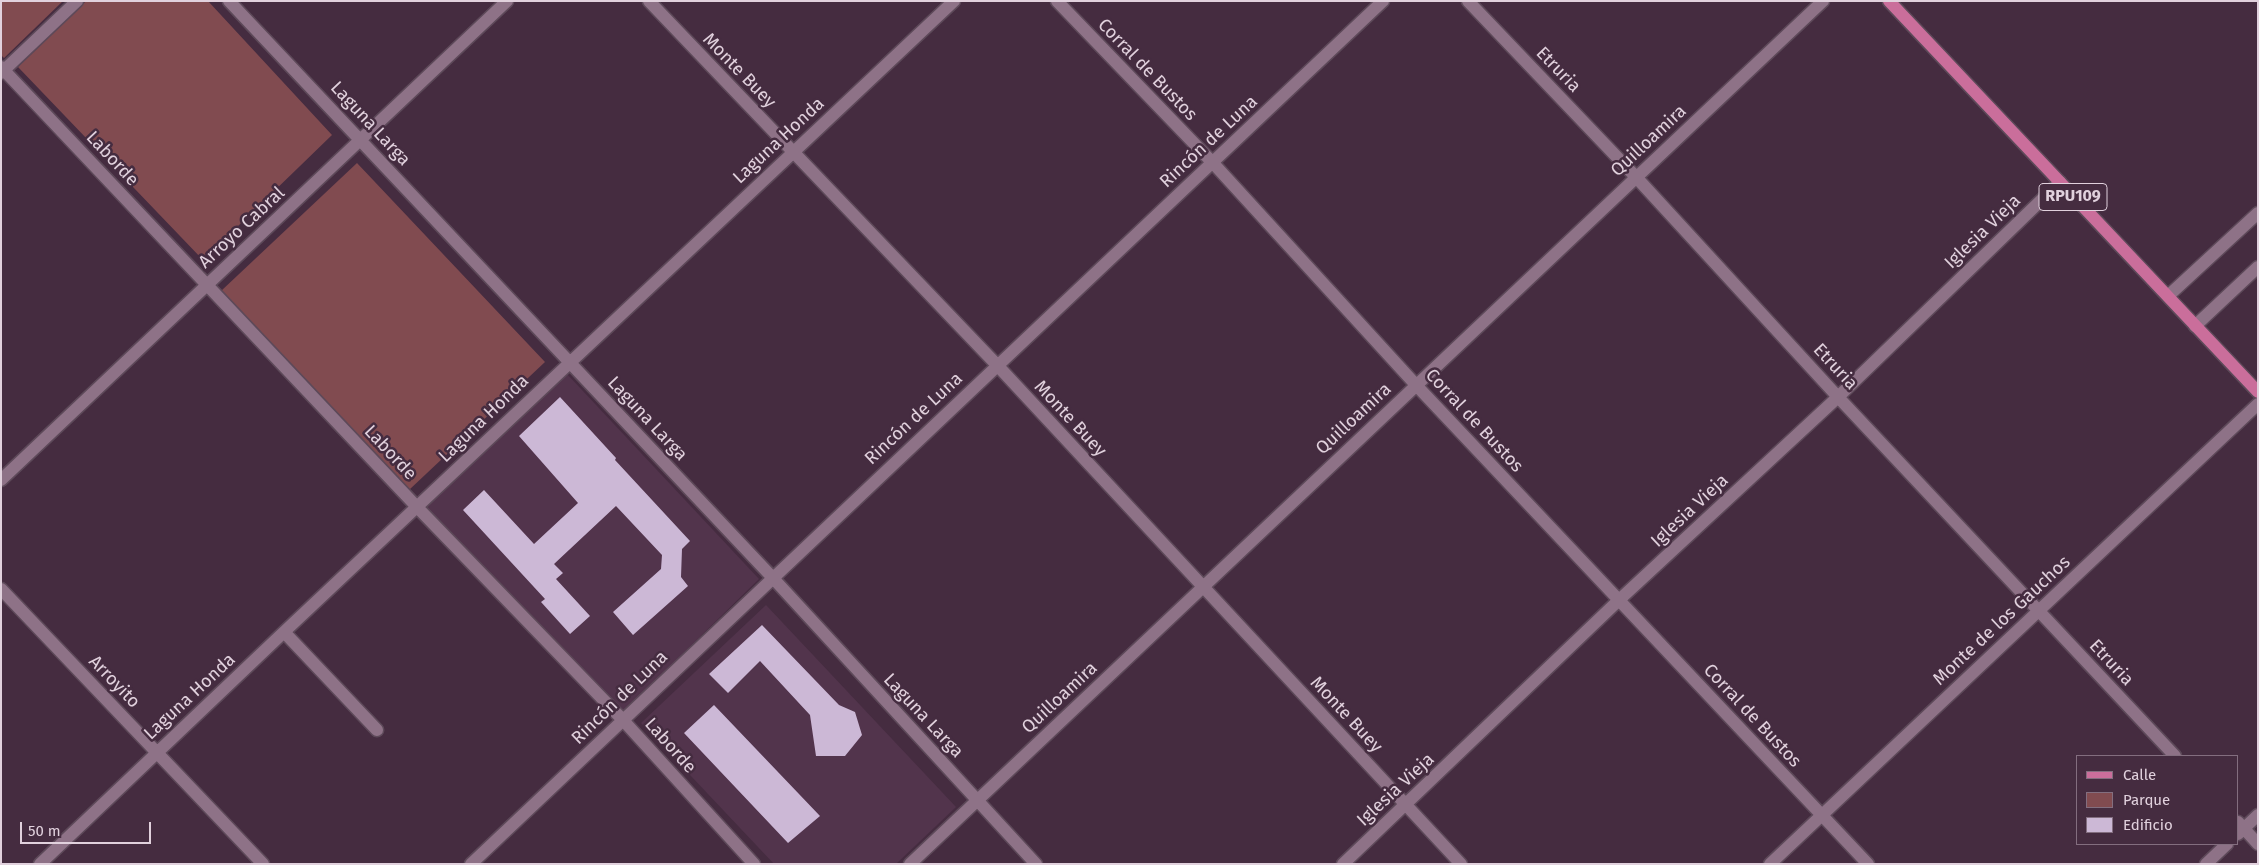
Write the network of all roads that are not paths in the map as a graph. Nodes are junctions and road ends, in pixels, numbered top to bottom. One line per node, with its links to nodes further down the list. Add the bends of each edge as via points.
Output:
1 (77, 1): 11 (street)
2 (229, 1): 12 (street, Laguna Larga)
3 (507, 1): 12 (street, Arroyo Cabral)
4 (650, 1): 13 (street, Monte Buey)
5 (954, 1): 13 (street, Laguna Honda)
6 (1057, 1): 14 (street, Corral de Bustos)
7 (1382, 1): 14 (street, Rincón de Luna)
8 (1468, 1): 15 (street, Etruria)
9 (1823, 1): 15 (street, Quilloamira)
10 (1889, 1): 16 (main road, RPU109)
11 (2, 70): 19 (street, Laborde)
12 (361, 140): 19 (street, Arroyo Cabral); 22 (street, Laguna Larga)
13 (793, 152): 22 (street, Laguna Honda); 23 (street, Monte Buey)
14 (1213, 163): 23 (street, Rincón de Luna); 24 (street, Corral de Bustos)
15 (1636, 177): 24 (street, Quilloamira); 26 (street, Etruria)
16 (2060, 182): 20 (main road, RPU109); 26 (street, Iglesia Vieja)
17 (2258, 213): 20 (street)
18 (2258, 266): 21 (street)
19 (207, 285): 28 (street, Arroyo Cabral); 29 (street, Laborde)
20 (2168, 296): 21 (main road, RPU109)
21 (2195, 326): 25 (main road, RPU109)
22 (569, 363): 29 (street, Laguna Honda); 30 (street, Laguna Larga)
23 (997, 365): 30 (street, Rincón de Luna); 31 (street, Monte Buey)
24 (1416, 385): 31 (street, Quilloamira); 33 (street, Corral de Bustos)
25 (2258, 392)
26 (1838, 396): 33 (street, Iglesia Vieja); 34 (street, Etruria)
27 (2258, 404): 34 (street, Monte de los Gauchos)
28 (1, 480)
29 (418, 507): 35 (street, Laguna Honda); 36 (street, Laborde)
30 (772, 577): 36 (street, Rincón de Luna); 40 (street, Laguna Larga)
31 (1203, 587): 40 (street, Quilloamira); 41 (street, Monte Buey)
32 (1, 589): 38 (street, Arroyito)
33 (1620, 600): 41 (street, Iglesia Vieja); 42 (street, Corral de Bustos)
34 (2038, 611): 39 (street, Etruria); 42 (street, Monte de los Gauchos)
35 (284, 632): 37 (street); 38 (street, Laguna Honda)
36 (622, 719): 49 (street, Rincón de Luna); 50 (street, Laborde)
37 (377, 730)
38 (157, 752): 47 (street, Laguna Honda); 48 (street, Arroyito)
39 (2174, 755)
40 (977, 801): 51 (street, Quilloamira); 52 (street, Laguna Larga)
41 (1406, 805): 53 (street, Iglesia Vieja); 54 (street, Monte Buey)
42 (1822, 815): 55 (street, Monte de los Gauchos); 56 (street, Corral de Bustos)
43 (2258, 815): 44 (street)
44 (2240, 828): 45 (street)
45 (2258, 844)
46 (2226, 845): 57 (street)
47 (40, 864)
48 (263, 864)
49 (471, 864)
50 (754, 864)
51 (910, 864)
52 (1036, 864)
53 (1343, 864)
54 (1461, 864)
55 (1770, 864)
56 (1868, 864)
57 (2206, 864)

